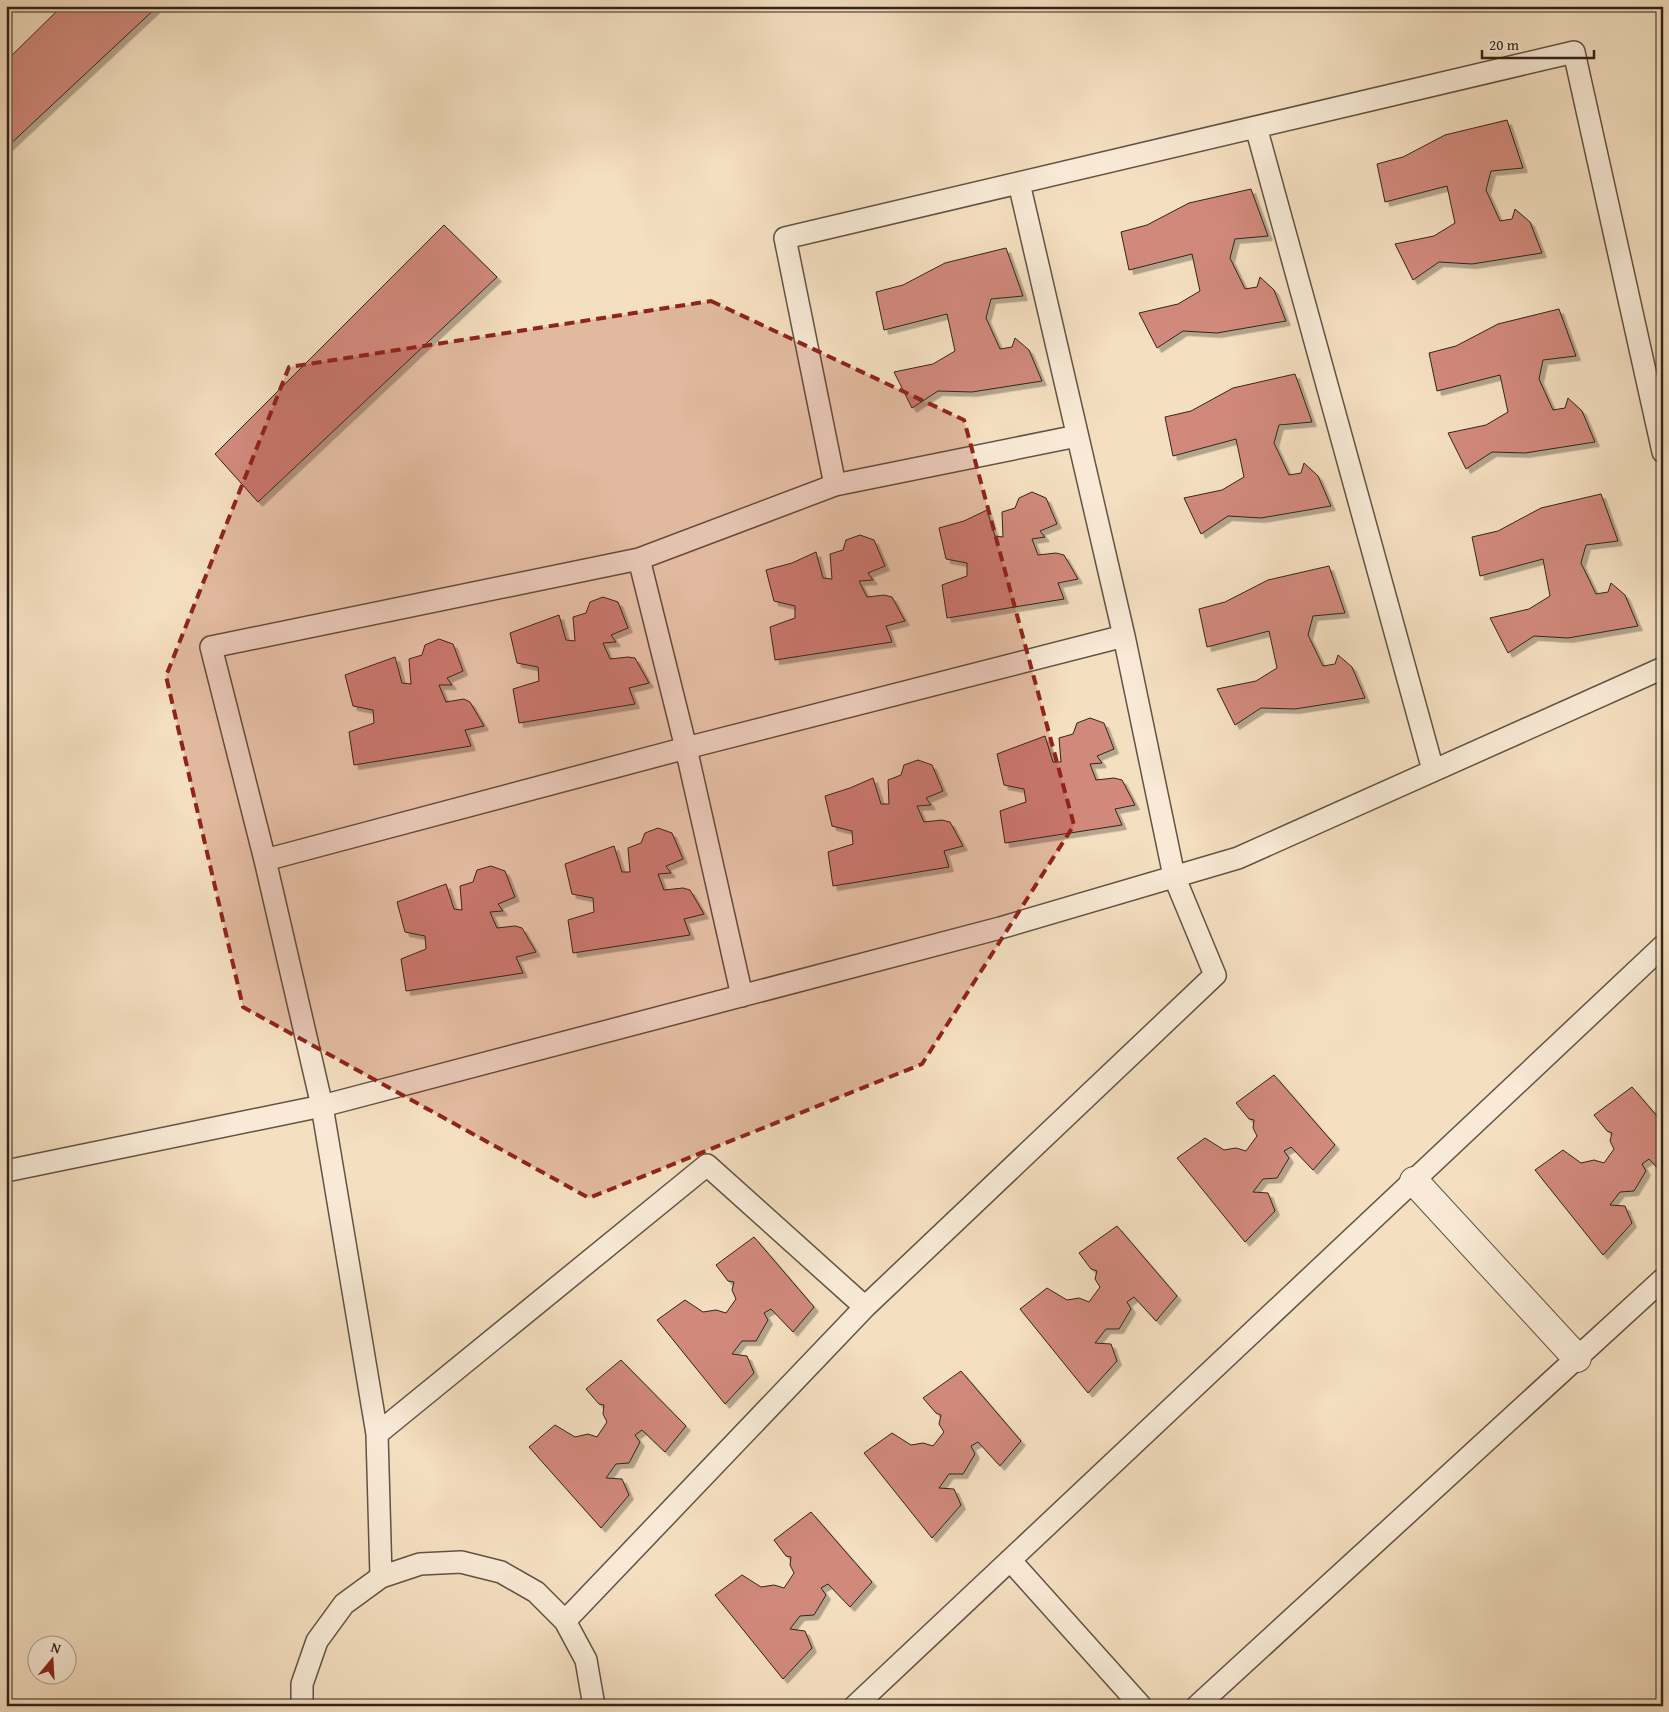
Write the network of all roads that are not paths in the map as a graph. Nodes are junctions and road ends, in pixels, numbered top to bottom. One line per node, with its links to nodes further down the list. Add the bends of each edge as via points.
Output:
1 (1256, 127): 2 (lane); 4 (lane, via 1574,52); 10 (lane)
2 (1019, 183): 3 (lane); 5 (lane, via 785,238)
3 (1077, 436): 5 (lane); 7 (lane)
4 (1663, 452)
5 (835, 485): 6 (lane)
6 (639, 559): 9 (lane); 11 (lane, via 211,648)
7 (1124, 636): 9 (lane); 12 (lane)
8 (1663, 668): 10 (lane)
9 (686, 748): 11 (lane); 14 (lane)
10 (1433, 770): 12 (lane, via 1238,858)
11 (265, 860): 15 (lane)
12 (1174, 876): 14 (lane, via 1000,928); 19 (lane, via 1214,975)
13 (1663, 946): 17 (lane)
14 (742, 996): 15 (lane)
15 (322, 1106): 16 (lane); 21 (lane)
16 (6, 1171)
17 (1414, 1181): 20 (street); 22 (lane)
18 (1663, 1279): 20 (lane)
19 (865, 1307): 21 (lane, via 707,1165); 24 (lane)
20 (1577, 1358): 29 (lane)
21 (377, 1434): 23 (lane)
22 (1010, 1560): 27 (lane); 28 (lane)
23 (381, 1577): 24 (lane, via 420,1564 461,1562 501,1572 536,1592); 25 (lane, via 344,1604 317,1641 302,1684)
24 (565, 1621): 26 (lane, via 586,1660)
25 (302, 1706)
26 (594, 1706)
27 (855, 1706)
28 (1141, 1706)
29 (1197, 1706)

